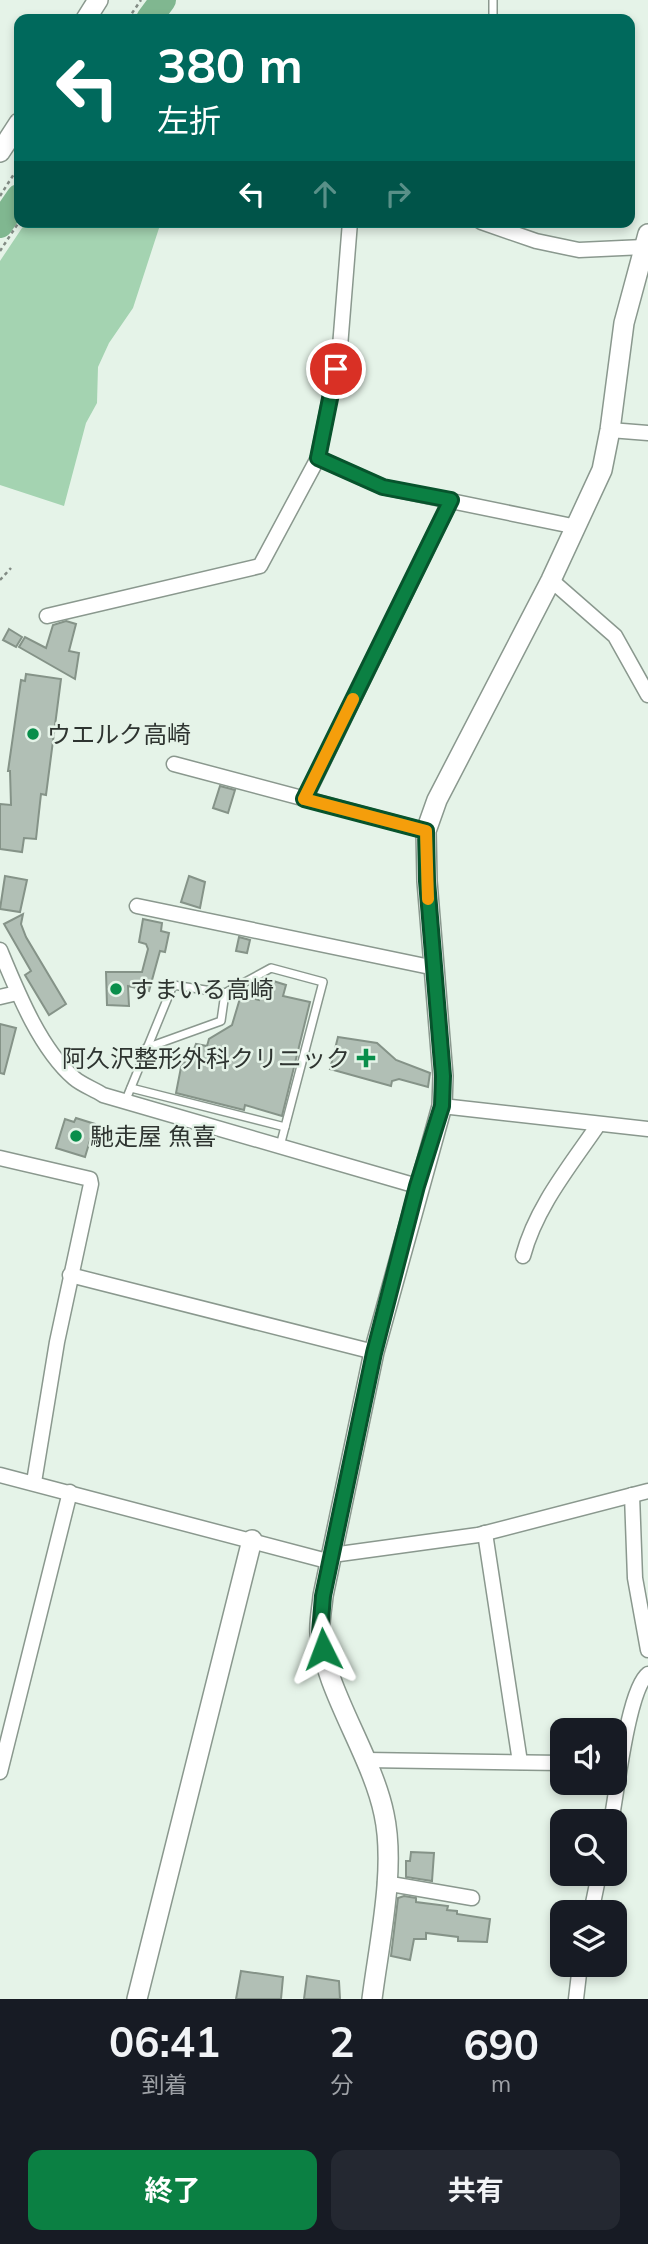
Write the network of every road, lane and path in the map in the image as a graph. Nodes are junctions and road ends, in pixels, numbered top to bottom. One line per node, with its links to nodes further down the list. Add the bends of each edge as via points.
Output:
1 (14, 131): 2 (street)
2 (0, 152)
3 (14, 174): 4 (path)
4 (0, 196)
5 (15, 228): 9 (path)
6 (350, 228): 12 (street, via 340,347)
7 (498, 228): 8 (street, via 579,250)
8 (646, 241): 10 (street, via 624,323)
9 (0, 251)
10 (610, 430): 11 (street); 14 (street, via 602,470)
11 (648, 433)
12 (318, 458): 13 (street, via 383,487); 18 (street, via 260,566)
13 (451, 500): 14 (street); 21 (street)
14 (577, 527): 17 (street)
15 (11, 568): 16 (path)
16 (0, 580)
17 (551, 580): 19 (street, via 615,636); 22 (street, via 437,800)
18 (47, 616)
19 (648, 695)
20 (174, 764): 21 (street)
21 (304, 799): 22 (street)
22 (426, 831): 25 (street)
23 (137, 906): 25 (street)
24 (0, 950): 26 (street)
25 (435, 968): 32 (street)
26 (18, 993): 28 (street); 31 (street, via 33,1023 74,1078)
27 (225, 993): 29 (lane, via 221,1021); 29 (lane, via 173,985); 34 (lane, via 271,968 323,982)
28 (0, 997)
29 (146, 1048): 30 (lane)
30 (131, 1087): 31 (lane); 34 (lane)
31 (125, 1103): 36 (street)
32 (442, 1106): 33 (street); 38 (street)
33 (598, 1125): 35 (street); 39 (street, via 546,1200)
34 (285, 1126): 36 (lane)
35 (648, 1129)
36 (280, 1147): 38 (street)
37 (0, 1158): 40 (street, via 90,1180)
38 (417, 1186): 41 (street)
39 (523, 1256)
40 (70, 1275): 41 (street); 43 (street)
41 (374, 1353): 49 (street)
42 (0, 1475): 43 (street)
43 (34, 1482): 45 (street)
44 (648, 1491): 46 (street)
45 (70, 1492): 48 (street); 56 (street)
46 (632, 1495): 47 (street); 50 (street, via 635,1578)
47 (485, 1533): 49 (street); 54 (street)
48 (252, 1540): 49 (street); 60 (street)
49 (332, 1559): 53 (street, via 320,1633 326,1664)
50 (648, 1650)
51 (648, 1674): 52 (street, via 636,1690)
52 (627, 1726)
53 (366, 1760): 54 (street); 57 (street, via 385,1817)
54 (520, 1762): 55 (street)
55 (550, 1763)
56 (0, 1772)
57 (385, 1883): 58 (street); 61 (street)
58 (472, 1898)
59 (579, 1977): 62 (street)
60 (137, 1999)
61 (372, 1999)
62 (576, 1999)

